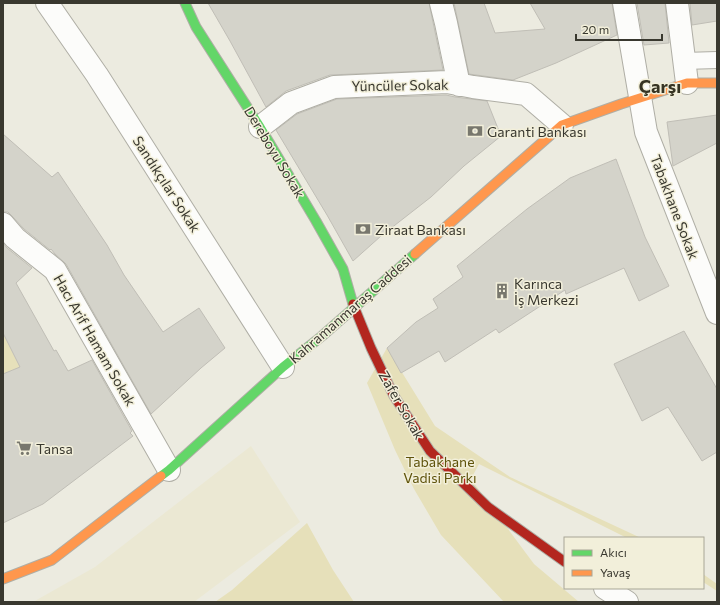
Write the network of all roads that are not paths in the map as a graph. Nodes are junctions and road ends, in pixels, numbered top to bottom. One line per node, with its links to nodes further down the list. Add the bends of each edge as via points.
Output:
1 (47, 3): 17 (street, Sandıkçılar Sokak, via 97,75)
2 (185, 3): 13 (street, Dereboyu Sokak, via 196,27)
3 (441, 3): 10 (street)
4 (624, 3): 11 (street, Tabakhane Sokak)
5 (677, 3): 7 (street)
6 (717, 60): 7 (lane)
7 (684, 61): 8 (street)
8 (687, 83): 9 (street, Kahramanmaraş Caddesi); 11 (street, Kahramanmaraş Caddesi)
9 (717, 83)
10 (459, 85): 12 (street, Yüncüler Sokak, via 526,94); 13 (street, Yüncüler Sokak, via 447,82 334,87 291,103)
11 (640, 98): 12 (street, Kahramanmaraş Caddesi); 15 (street, Tabakhane Sokak, via 646,132)
12 (562, 125): 16 (street, Kahramanmaraş Caddesi)
13 (260, 127): 16 (street, Dereboyu Sokak, via 342,269)
14 (3, 224): 18 (street, Hacı Arif Hamam Sokak, via 15,238 54,270)
15 (715, 303)
16 (354, 307): 17 (street, Kahramanmaraş Caddesi); 19 (street, Zafer Sokak, via 394,396 430,451 488,507)
17 (283, 367): 18 (street, Kahramanmaraş Caddesi)
18 (169, 470): 20 (street, Kahramanmaraş Caddesi, via 52,560)
19 (564, 561)
20 (3, 579)
21 (607, 589): 22 (street)
22 (627, 602)

